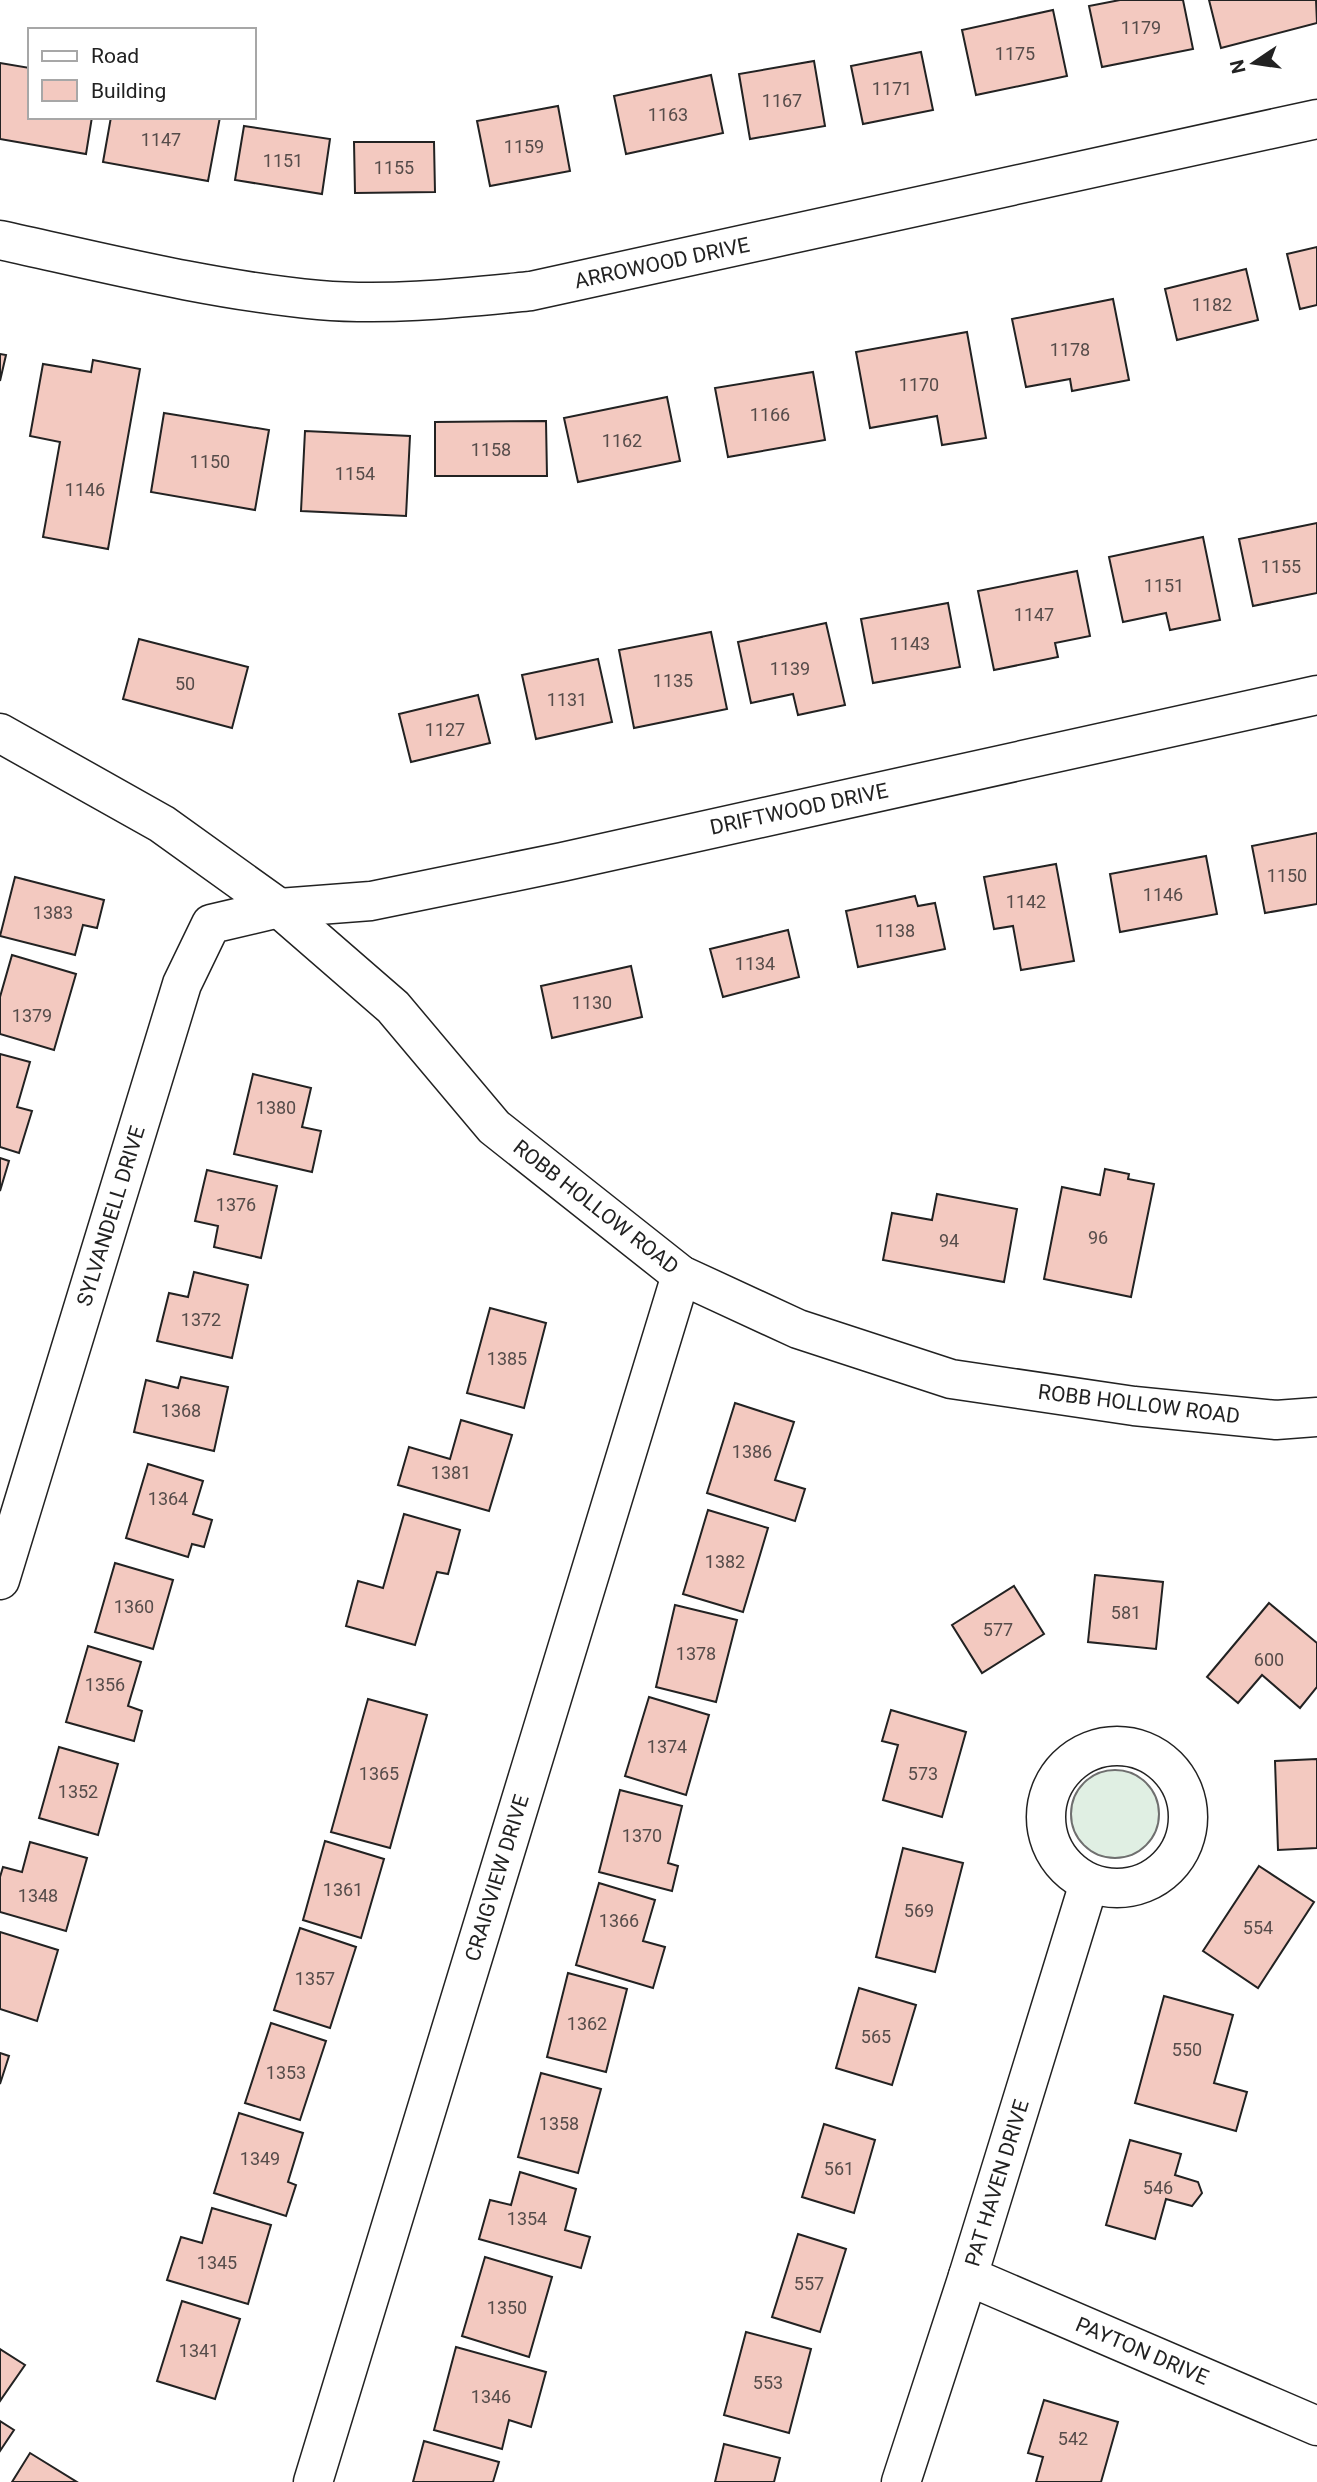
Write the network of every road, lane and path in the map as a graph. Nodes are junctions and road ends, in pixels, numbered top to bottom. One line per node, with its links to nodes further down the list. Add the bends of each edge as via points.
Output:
1 (1317, 119): 2 (street, ARROWOOD DRIVE, via 531,291 411,303 319,300 202,283)
2 (0, 240)
3 (1317, 695): 5 (street, DRIFTWOOD DRIVE, via 562,862 371,901)
4 (0, 733): 5 (street, ROBB HOLLOW ROAD, via 162,824)
5 (279, 908): 6 (street, ROBB HOLLOW ROAD, via 393,1007 494,1127); 8 (street, SYLVANDELL DRIVE, via 211,924 182,984)
6 (681, 1275): 7 (street, ROBB HOLLOW ROAD, via 798,1329 951,1379 1134,1406 1276,1420); 12 (street, CRAIGVIEW DRIVE)
7 (1317, 1417)
8 (0, 1580)
9 (1089, 1883): 10 (street, PAT HAVEN DRIVE)
10 (968, 2276): 11 (street, PAYTON DRIVE); 13 (street, PAT HAVEN DRIVE)
11 (1317, 2426)
12 (313, 2482)
13 (901, 2482)

